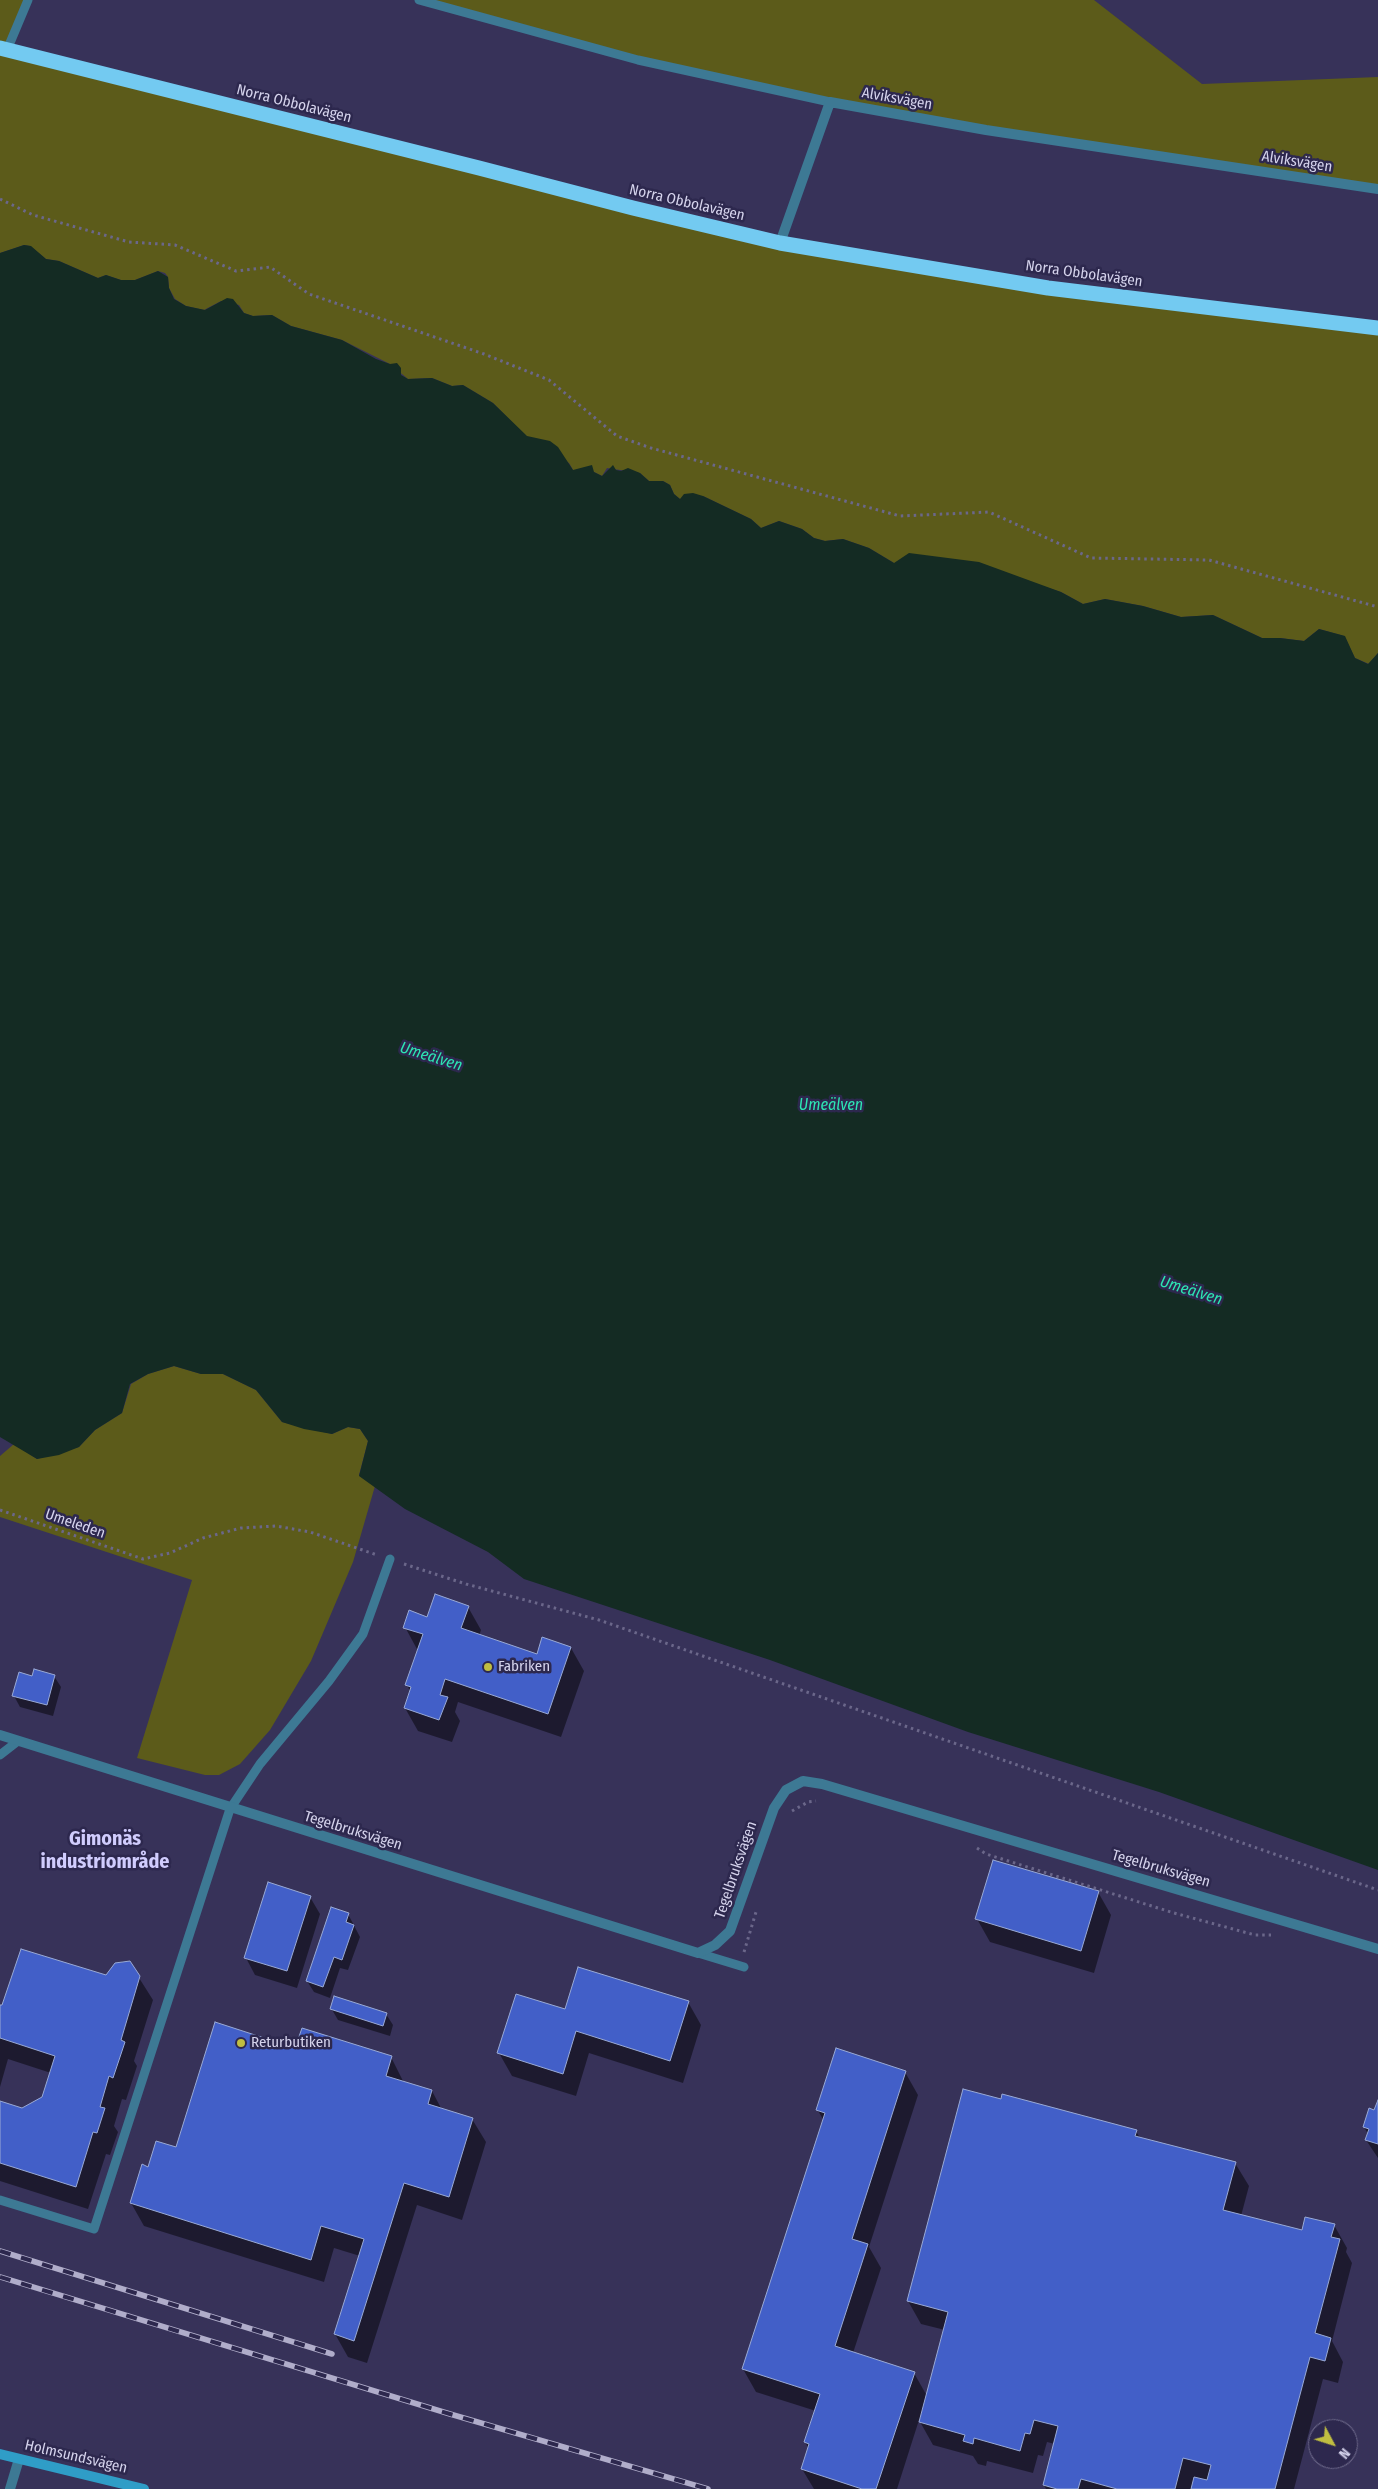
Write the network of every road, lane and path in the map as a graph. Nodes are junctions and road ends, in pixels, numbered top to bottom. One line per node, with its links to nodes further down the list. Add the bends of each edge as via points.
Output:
1 (28, 0): 3 (lane)
2 (419, 0): 4 (lane, Alviksvägen, via 638,60)
3 (4, 49): 7 (highway, Norra Obbolavägen)
4 (830, 102): 5 (street, Alviksvägen, via 986,130); 7 (street)
5 (1378, 189)
6 (0, 199): 9 (path, via 32,215 129,242 175,245 236,272 270,267 309,294 484,354 549,380 617,436 651,448 900,516 989,512 1091,558 1208,560)
7 (780, 243): 8 (highway, Norra Obbolavägen, via 1048,288)
8 (1378, 328)
9 (1378, 607)
10 (0, 1510): 11 (path, Umeleden, via 143,1559 170,1553 203,1538 240,1528 276,1526 310,1532)
11 (390, 1559): 16 (lane, via 363,1634 329,1681 260,1764); 19 (path, via 466,1584 599,1620)
12 (0, 1735): 13 (street, Tegelbruksvägen)
13 (18, 1741): 14 (lane); 16 (street, Tegelbruksvägen)
14 (0, 1755)
15 (825, 1799): 17 (path, via 808,1802)
16 (230, 1809): 24 (street, Tegelbruksvägen); 26 (lane, via 94,2229)
17 (789, 1815)
18 (974, 1846): 21 (path, via 986,1854 1174,1913 1255,1935)
19 (1378, 1890)
20 (757, 1908): 22 (path, via 743,1955)
21 (1275, 1936)
22 (716, 1945): 23 (street, Tegelbruksvägen, via 730,1931 739,1910 774,1808 786,1790 803,1782 832,1787); 24 (street, Tegelbruksvägen)
23 (1378, 1948)
24 (698, 1953): 25 (lane)
25 (744, 1968)
26 (0, 2200)
27 (0, 2454): 28 (main road, Holmsundsvägen)
28 (19, 2459): 29 (street); 30 (main road, Holmsundsvägen)
29 (10, 2489)
30 (144, 2489)

